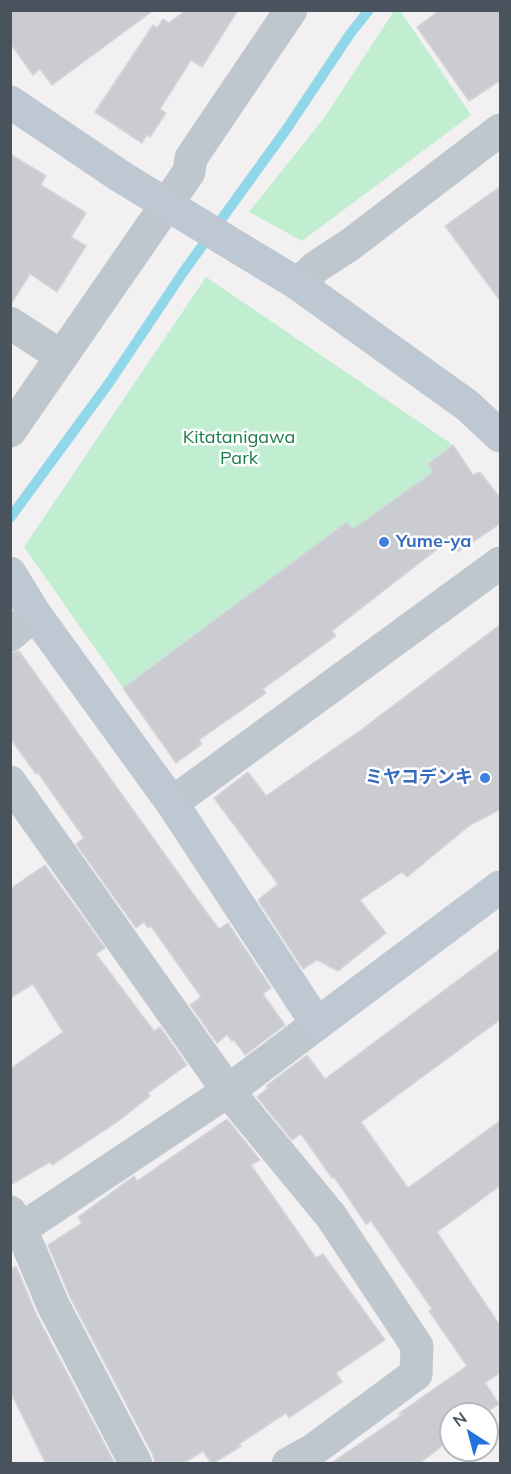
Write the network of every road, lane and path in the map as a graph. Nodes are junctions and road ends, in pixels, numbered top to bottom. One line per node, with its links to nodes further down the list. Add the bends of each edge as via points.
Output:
1 (291, 10): 4 (street, via 191,158)
2 (10, 102): 4 (street)
3 (501, 130): 5 (street)
4 (175, 210): 5 (street); 7 (street)
5 (298, 284): 9 (street, via 468,406)
6 (10, 323): 7 (street)
7 (61, 356): 8 (street)
8 (10, 431)
9 (501, 436)
10 (501, 563): 15 (street)
11 (10, 573): 12 (street)
12 (35, 614): 13 (street); 15 (street)
13 (10, 635)
14 (10, 782): 18 (street)
15 (172, 803): 17 (street)
16 (501, 887): 17 (street)
17 (317, 1024): 18 (street)
18 (228, 1091): 19 (street); 21 (street, via 331,1216 417,1346 416,1374)
19 (16, 1220): 20 (street, via 54,1305)
20 (136, 1464)
21 (288, 1464)

